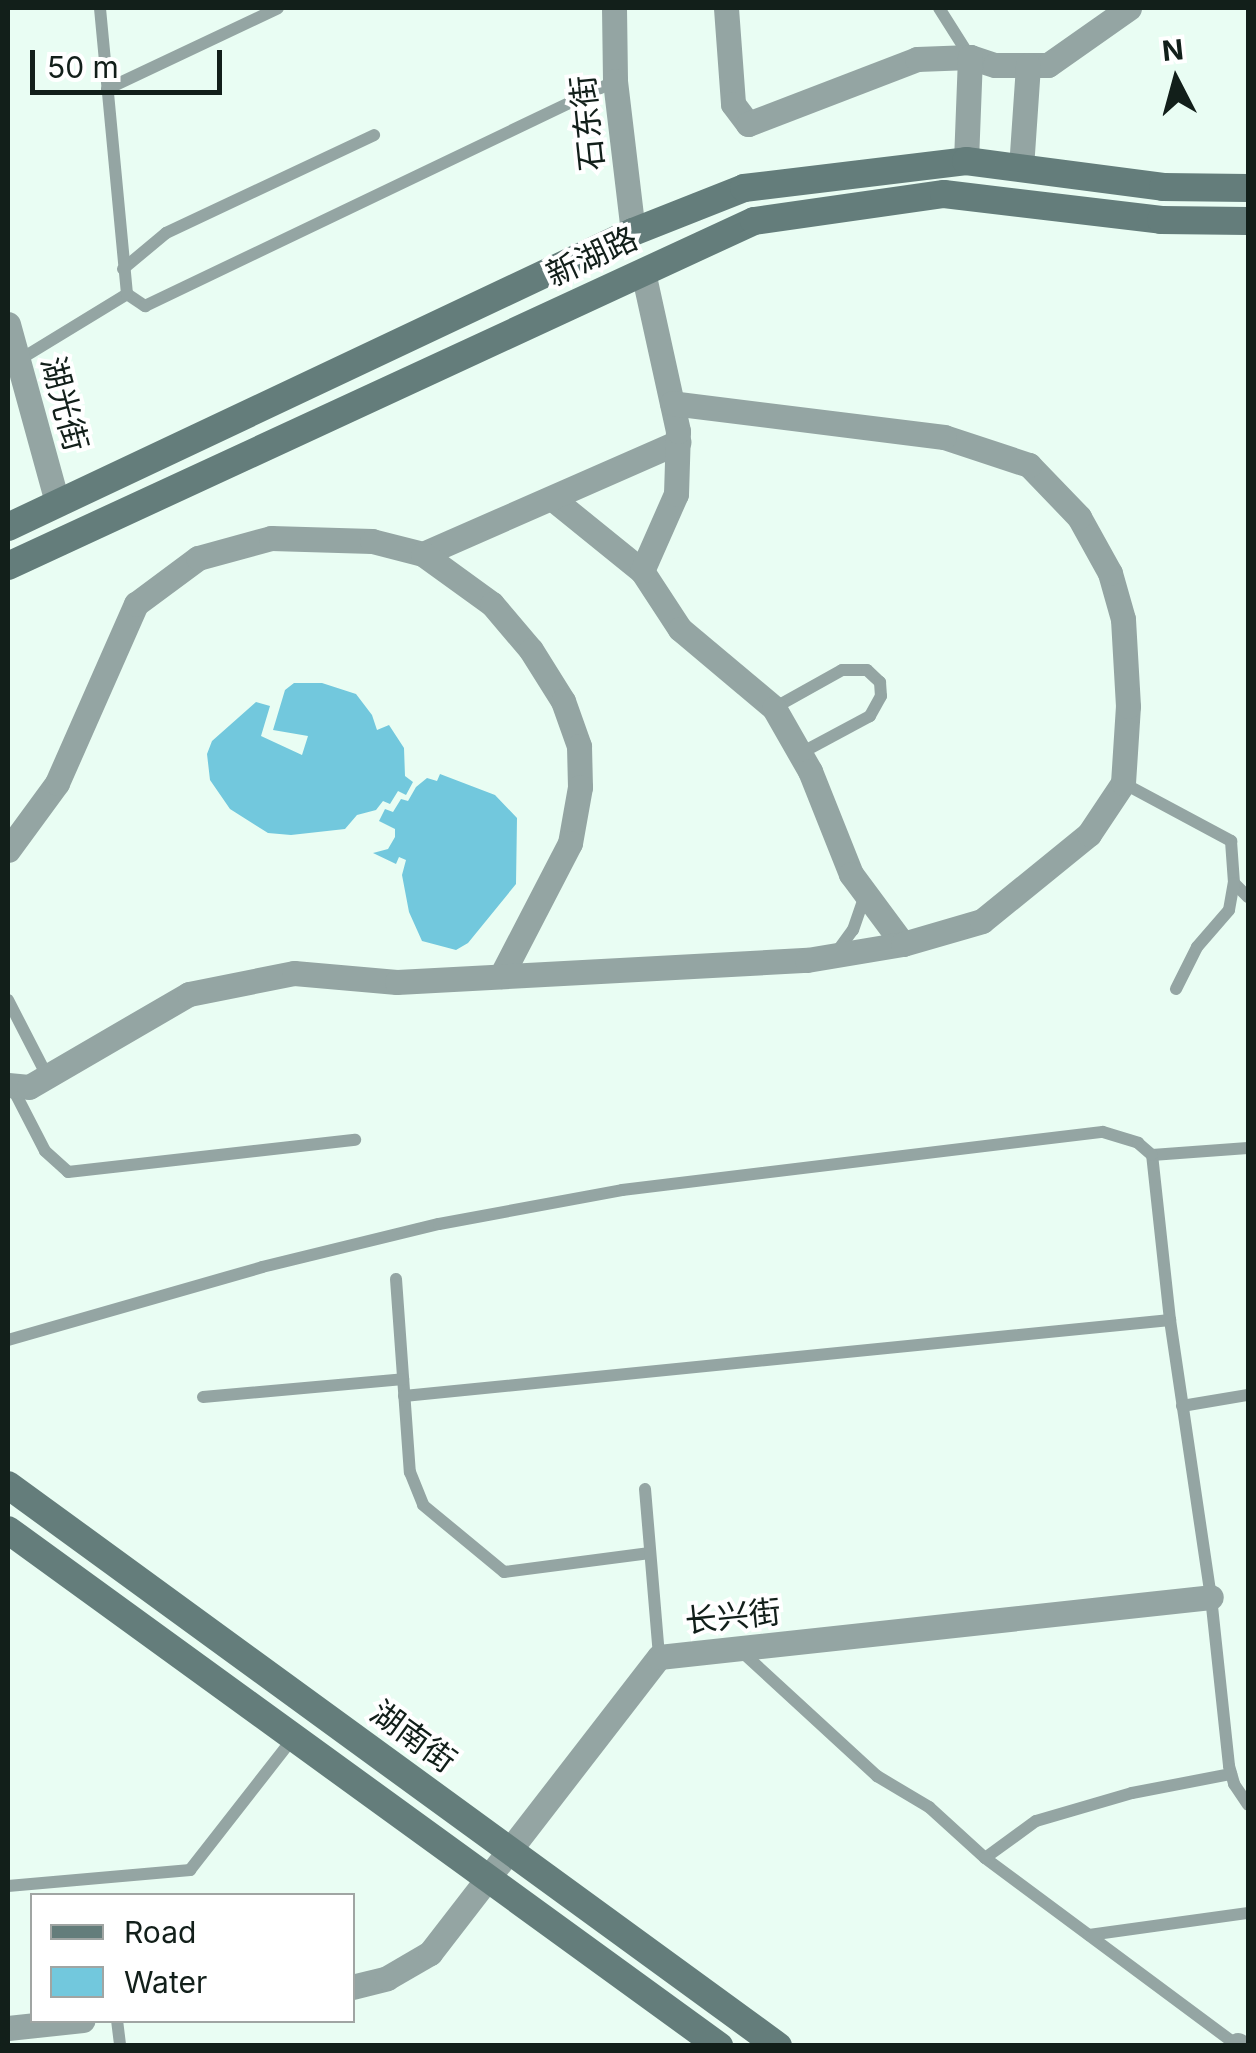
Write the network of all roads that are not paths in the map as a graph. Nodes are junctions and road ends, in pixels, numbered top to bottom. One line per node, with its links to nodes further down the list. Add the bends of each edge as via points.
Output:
1 (100, 8): 10 (lane)
2 (278, 8): 10 (lane)
3 (614, 8): 9 (street, 石东街)
4 (726, 8): 7 (street, via 733,104 748,124 916,60)
5 (939, 8): 7 (lane)
6 (1129, 8): 8 (street, via 1048,65)
7 (970, 57): 8 (street); 12 (street)
8 (1028, 64): 13 (street)
9 (615, 81): 16 (street, 石东街); 19 (lane, via 146,306)
10 (108, 89): 17 (lane)
11 (374, 134): 17 (lane, via 166,233)
12 (966, 161): 13 (main road, 新湖路); 16 (main road, 新湖路, via 744,188)
13 (1021, 168): 14 (main road, 新湖路, via 1163,186)
14 (1248, 188)
15 (1248, 221): 18 (main road, 新湖路, via 1161,220 944,194 754,221)
16 (633, 232): 25 (main road, 新湖路)
17 (123, 269): 19 (lane)
18 (644, 272): 22 (street); 28 (main road, 新湖路)
19 (127, 294): 21 (lane)
20 (8, 324): 21 (street, 湖光街)
21 (19, 360): 25 (street, 湖光街)
22 (672, 403): 23 (street); 32 (street, via 944,437 1029,465 1080,517 1110,574 1123,618)
23 (678, 442): 24 (street); 29 (street, via 676,494)
24 (552, 499): 27 (street); 29 (street)
25 (57, 502): 26 (main road, 新湖路)
26 (8, 527)
27 (423, 554): 33 (street, via 372,540 271,538 198,558 136,604 58,783); 39 (street, via 492,604 531,650 563,701 579,746 570,842)
28 (8, 566)
29 (642, 570): 30 (street, via 680,630)
30 (774, 708): 31 (street); 31 (lane, via 842,670 866,670 880,682 870,716)
31 (801, 754): 35 (street, via 851,874)
32 (1123, 783): 34 (lane, via 1231,842); 37 (street, via 1089,834 1040,878 982,920)
33 (8, 850)
34 (1234, 883): 36 (lane); 40 (lane, via 1229,910 1196,948)
35 (866, 893): 37 (street); 38 (lane)
36 (1248, 897)
37 (904, 944): 38 (street)
38 (835, 955): 39 (street)
39 (501, 976): 42 (street, via 397,982 294,973 189,994)
40 (1176, 989)
41 (8, 1000): 42 (lane)
42 (47, 1076): 43 (street, via 28,1086)
43 (9, 1085): 44 (lane, via 45,1151 68,1172)
44 (355, 1140)
45 (1248, 1148): 46 (lane)
46 (1152, 1154): 48 (lane); 49 (lane, via 1104,1132 622,1190 262,1267)
47 (396, 1279): 50 (lane)
48 (1170, 1320): 52 (lane); 54 (lane)
49 (8, 1340)
50 (403, 1378): 52 (lane); 53 (lane)
51 (1248, 1395): 54 (lane)
52 (404, 1396): 58 (lane, via 410,1472 424,1506 504,1572)
53 (203, 1398)
54 (1182, 1406): 59 (lane)
55 (8, 1485): 65 (main road, 湖南街)
56 (645, 1489): 58 (lane)
57 (8, 1530): 62 (main road)
58 (650, 1553): 61 (lane)
59 (1211, 1597): 60 (street, 长兴街); 63 (lane)
60 (739, 1650): 61 (street, 长兴街); 66 (lane, via 877,1776 930,1807)
61 (659, 1657): 65 (street, 长兴街)
62 (293, 1738): 67 (main road); 68 (lane, via 190,1870)
63 (1231, 1774): 64 (lane); 66 (lane, via 1036,1820)
64 (1248, 1805)
65 (508, 1849): 67 (street, 长兴街); 76 (main road, 湖南街)
66 (984, 1858): 70 (lane)
67 (490, 1878): 71 (street, 长兴街, via 430,1953 387,1978); 75 (main road)
68 (8, 1886)
69 (1248, 1913): 70 (lane)
70 (1089, 1936): 74 (lane)
71 (355, 1986)
72 (55, 2023): 73 (street)
73 (8, 2028)
74 (1237, 2045)
75 (719, 2046)
76 (778, 2046)

